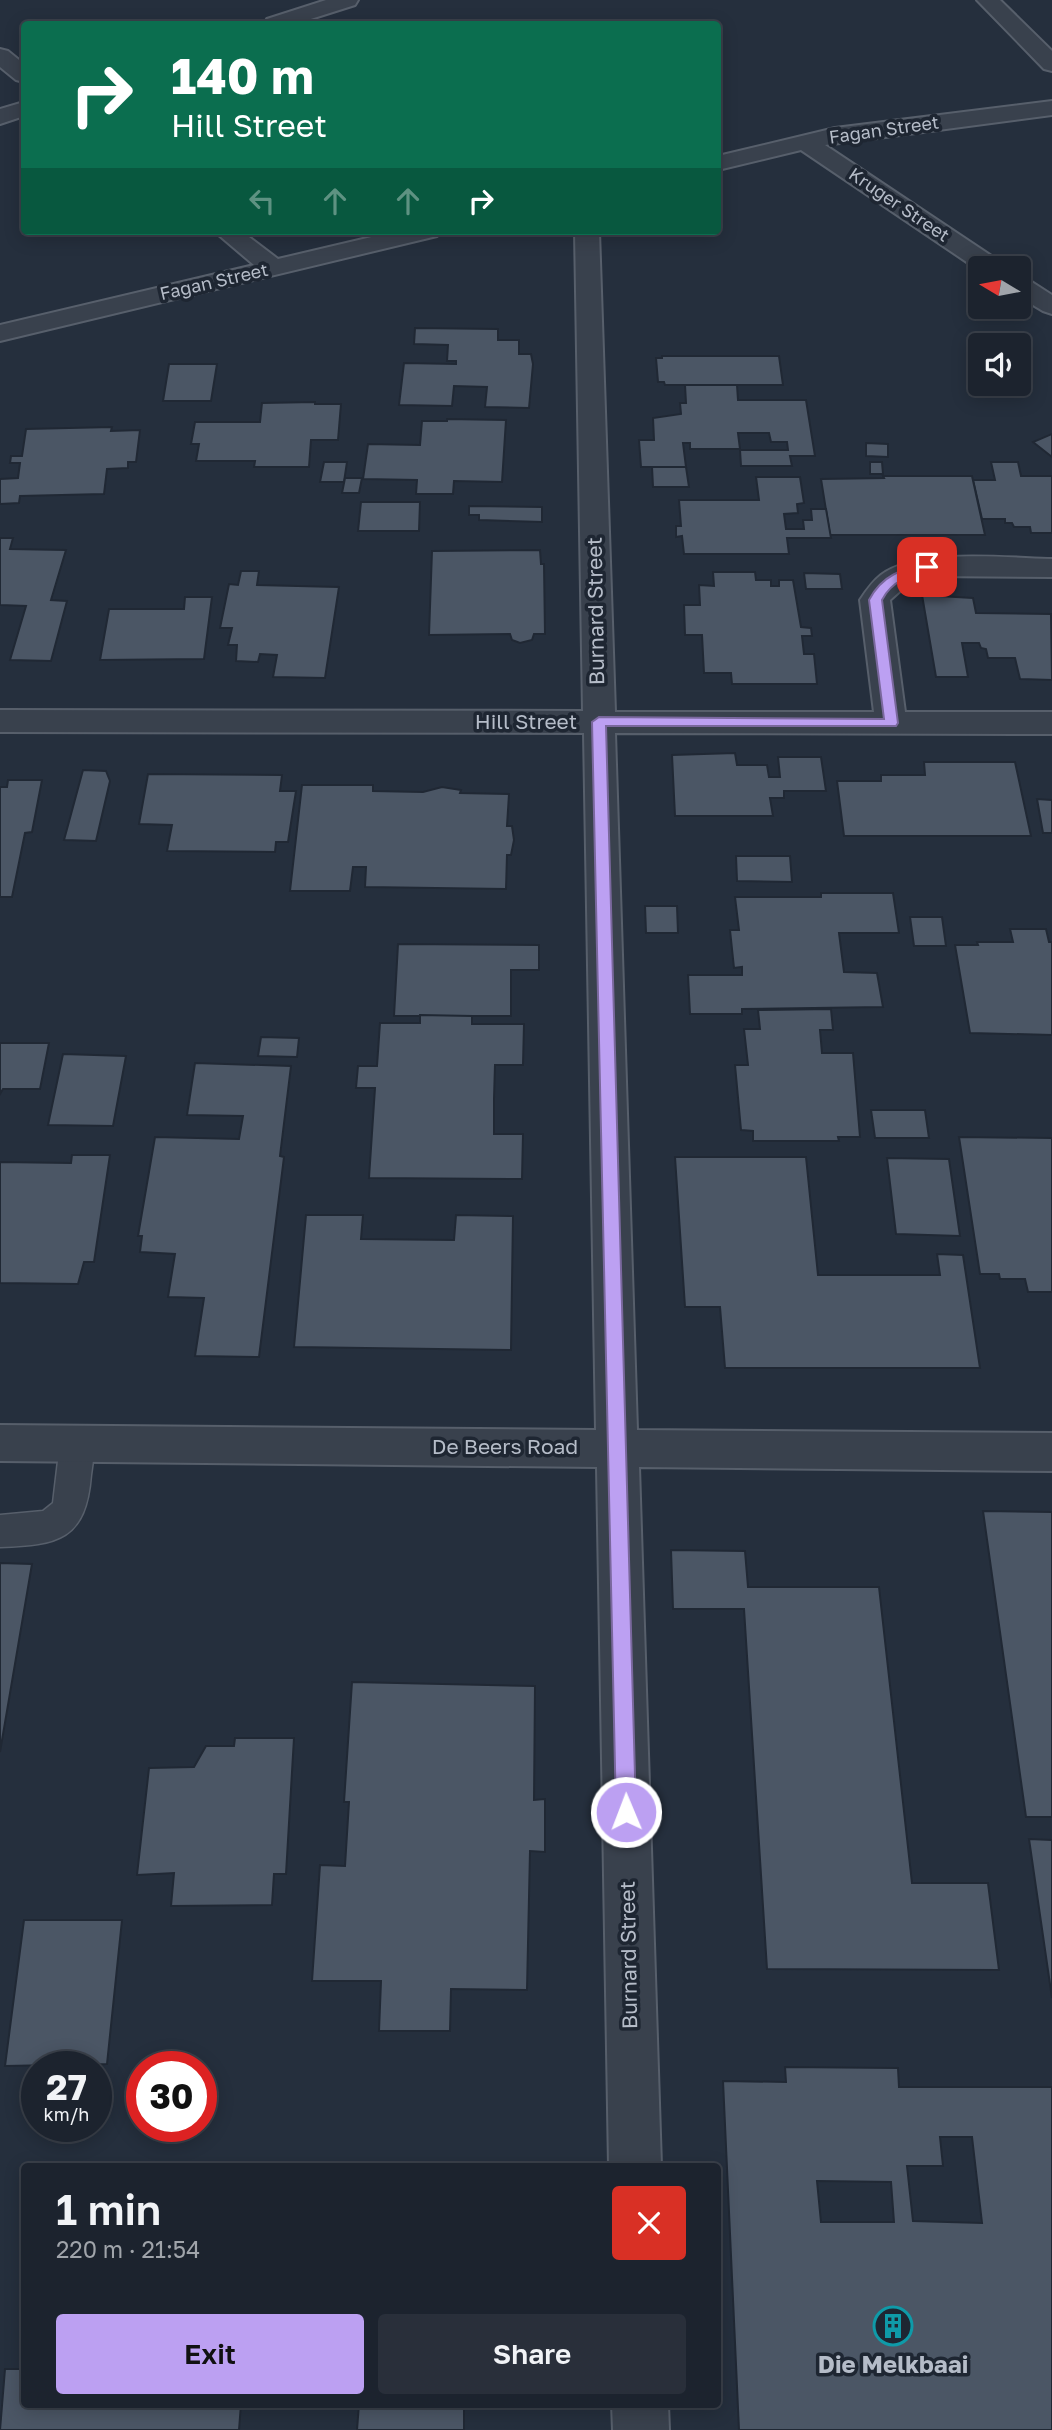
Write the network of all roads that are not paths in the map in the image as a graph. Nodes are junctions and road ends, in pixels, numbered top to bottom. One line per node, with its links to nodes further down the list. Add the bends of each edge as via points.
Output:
1 (347, 0): 3 (street)
2 (988, 0): 5 (street)
3 (284, 21)
4 (0, 56): 6 (street)
5 (1052, 64)
6 (21, 73)
7 (1052, 108): 10 (street, Fagan Street)
8 (21, 110): 9 (street)
9 (0, 117)
10 (806, 142): 11 (street, Fagan Street); 15 (street, Kruger Street)
11 (721, 162)
12 (231, 235): 16 (street)
13 (411, 235): 16 (street, Fagan Street)
14 (587, 235): 22 (street, Burnard Street)
15 (975, 256)
16 (273, 268): 19 (street, Fagan Street)
17 (1031, 292): 18 (street)
18 (1052, 306)
19 (0, 333)
20 (1052, 568): 23 (street, via 927,567 908,571 881,588 875,600)
21 (0, 721): 22 (street, Hill Street)
22 (599, 722): 23 (street, Hill Street); 27 (street, Burnard Street)
23 (891, 723): 24 (street, Hill Street)
24 (1052, 723)
25 (0, 1443): 26 (street, De Beers Road)
26 (77, 1444): 27 (street, De Beers Road); 29 (lane, via 69,1511 57,1525 36,1531)
27 (617, 1448): 28 (street, De Beers Road); 30 (street, Burnard Street)
28 (1052, 1452)
29 (0, 1531)
30 (635, 2163)
31 (640, 2408): 32 (street)
32 (641, 2430)

